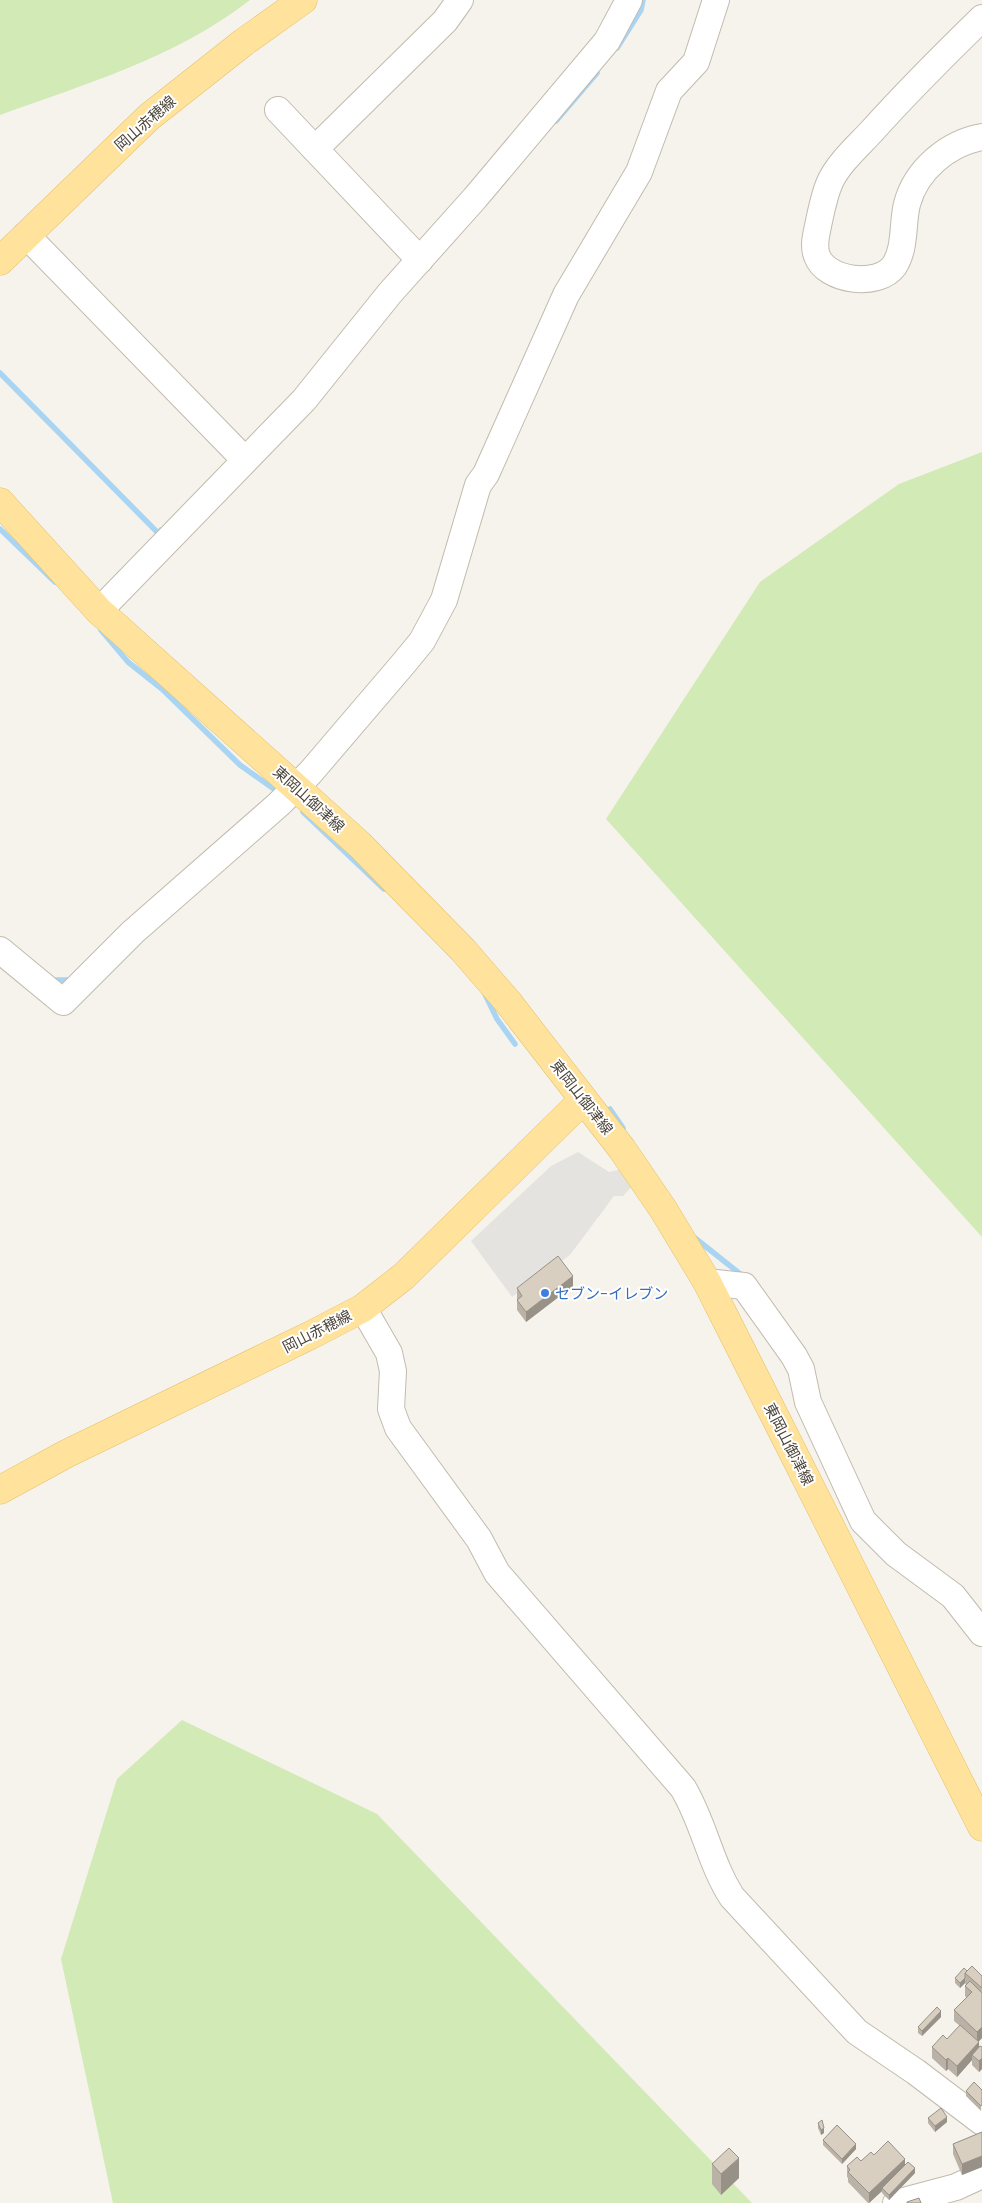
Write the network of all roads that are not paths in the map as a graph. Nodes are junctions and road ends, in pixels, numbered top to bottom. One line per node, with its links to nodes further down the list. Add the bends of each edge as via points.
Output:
1 (303, 0): 9 (main road, 岡山赤穂線, via 149,117)
2 (460, 0): 8 (street, via 444,21)
3 (629, 0): 10 (street, via 607,41)
4 (716, 0): 15 (street, via 696,62 669,92 640,172 566,295 486,474 478,485 440,608 422,641)
5 (982, 18): 7 (street, via 918,80 849,156 830,182 814,249 820,264 834,274 857,278 882,277 900,256 907,204 916,181 948,148)
6 (278, 110): 8 (street)
7 (982, 137)
8 (315, 150): 10 (street)
9 (26, 235): 11 (main road, 岡山赤穂線); 12 (street)
10 (420, 260): 12 (street, via 304,400)
11 (0, 261)
12 (240, 455): 14 (street)
13 (0, 502): 14 (main road, 東岡山御津線)
14 (99, 611): 15 (main road, 東岡山御津線)
15 (296, 787): 16 (street, via 133,932 63,1002); 17 (main road, 東岡山御津線, via 359,844 462,950 508,1002)
16 (0, 950)
17 (584, 1100): 18 (main road, 東岡山御津線, via 658,1202); 19 (main road, 岡山赤穂線, via 404,1276)
18 (708, 1282): 21 (street, via 744,1286 794,1356 808,1402 862,1521 896,1554 953,1596); 22 (main road, 東岡山御津線)
19 (363, 1308): 20 (main road, 岡山赤穂線, via 66,1454); 23 (street, via 389,1353 393,1371 391,1409 398,1428 479,1539 498,1573 683,1788 702,1826 719,1876 732,1897 857,2032)
20 (0, 1490)
21 (982, 1633)
22 (982, 1827)
23 (982, 2122)
24 (982, 2175): 25 (street, via 956,2187)
25 (896, 2203)

